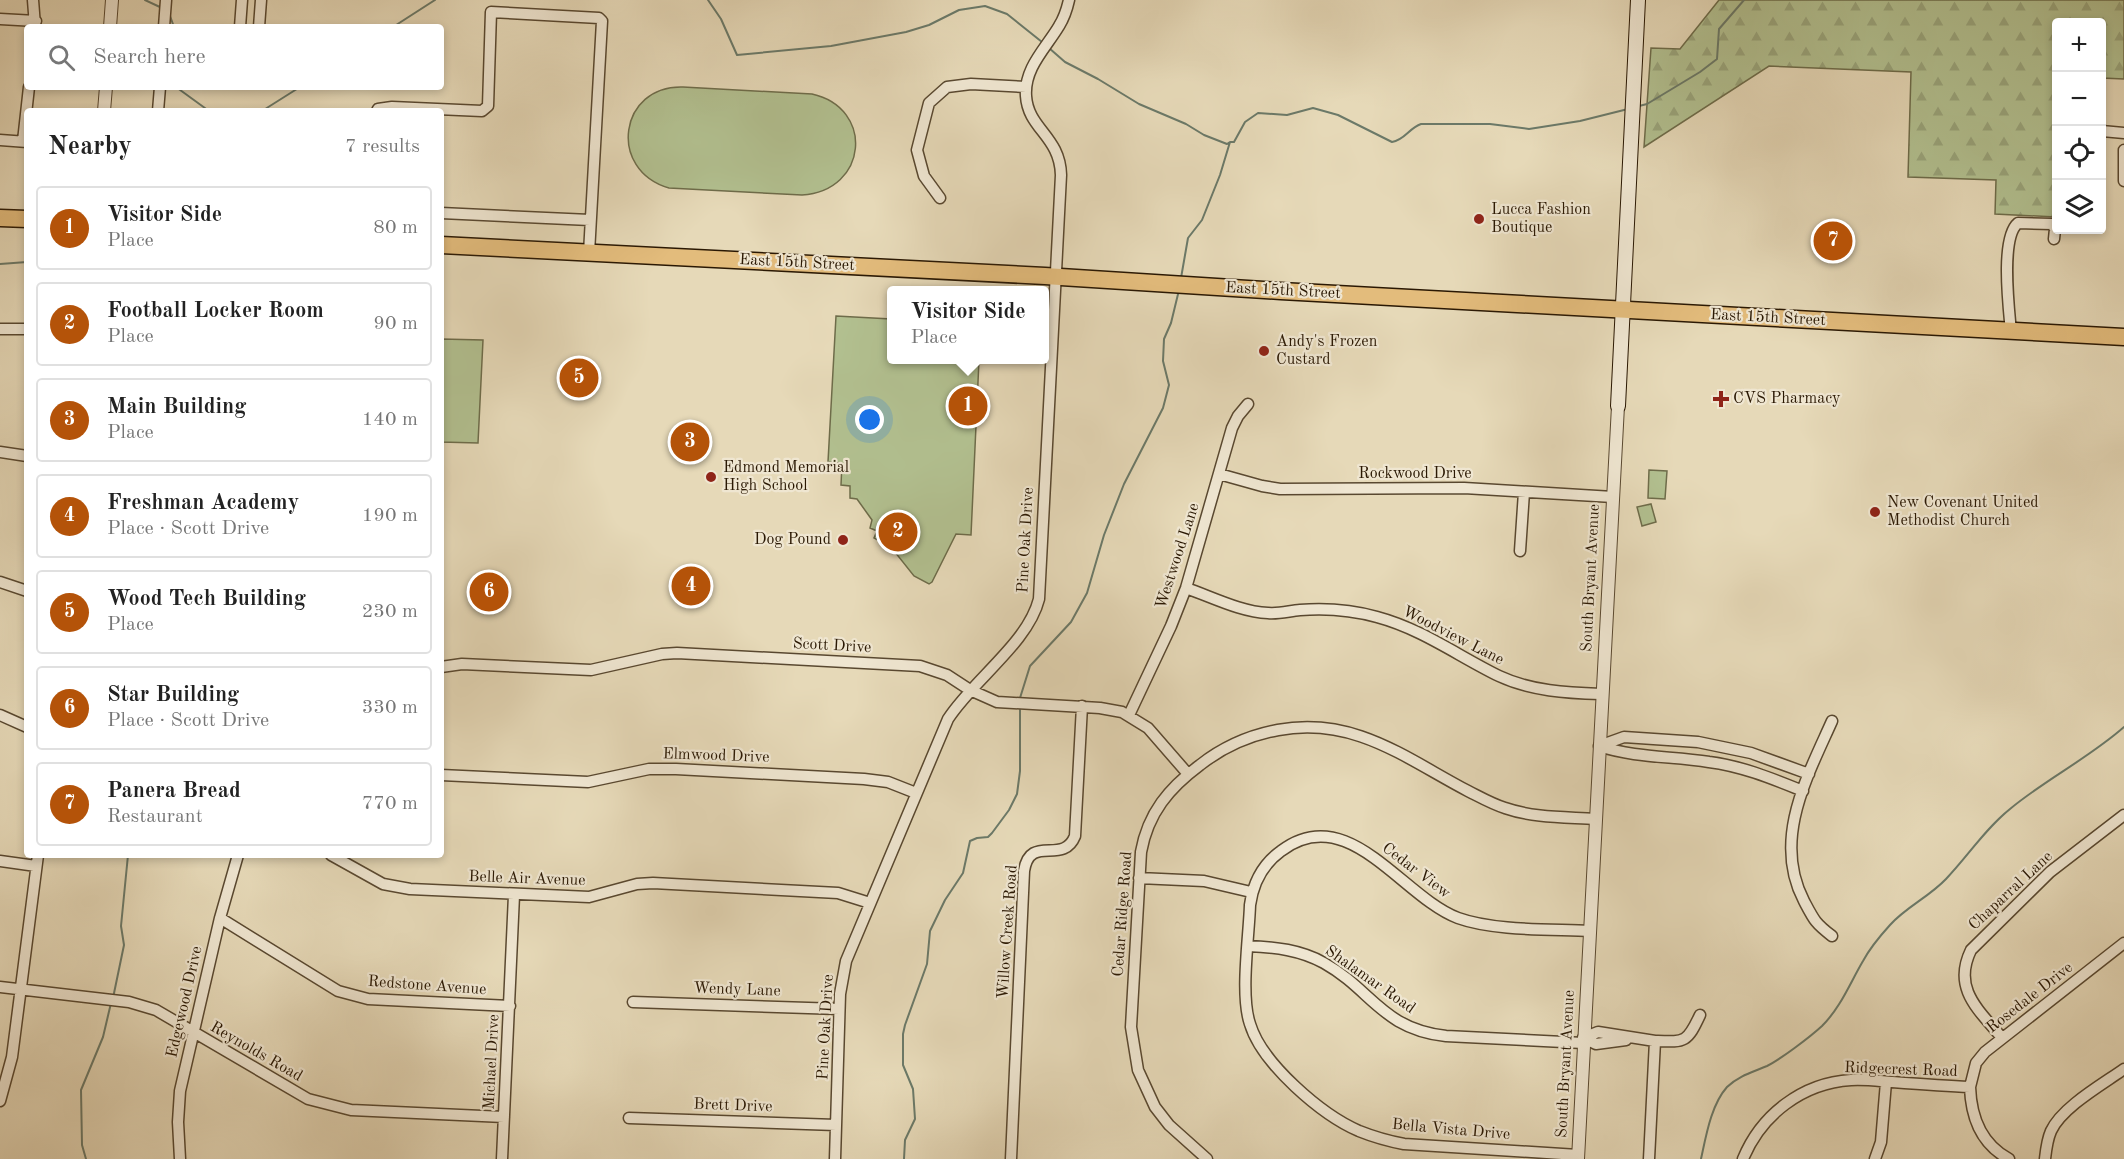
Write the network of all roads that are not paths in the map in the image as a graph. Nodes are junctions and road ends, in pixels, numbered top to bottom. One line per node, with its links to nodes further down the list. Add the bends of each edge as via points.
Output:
1 (33, 0): 9 (street)
2 (112, 0): 10 (street)
3 (166, 0): 11 (street)
4 (242, 0): 12 (street)
5 (261, 0): 13 (street)
6 (1069, 0): 14 (street, via 1060,26 1038,56)
7 (1638, 0): 39 (main road, South Bryant Avenue)
8 (0, 19): 9 (street)
9 (35, 24)
10 (110, 24)
11 (164, 24)
12 (240, 24)
13 (259, 24)
14 (1026, 87): 30 (street, via 947,87 929,103 917,150 924,176); 38 (street, Pine Oak Drive, via 1035,123 1059,159)
15 (29, 90): 18 (street)
16 (106, 90): 19 (street)
17 (160, 90): 20 (street)
18 (27, 108)
19 (104, 108)
20 (158, 108)
21 (383, 108): 22 (street)
22 (428, 108)
23 (444, 109): 34 (street, via 482,111 488,106 491,12 599,18 602,21)
24 (2106, 132): 25 (street)
25 (2124, 133)
26 (0, 140): 27 (street)
27 (24, 141)
28 (2124, 150): 29 (street)
29 (2124, 181)
30 (940, 198)
31 (444, 213): 34 (street)
32 (0, 218): 33 (main road)
33 (24, 219)
34 (590, 220): 37 (street)
35 (2054, 239): 42 (street, via 2052,224 2014,226 2007,248)
36 (444, 245): 37 (main road, East 15th Street)
37 (589, 254): 38 (main road, East 15th Street)
38 (1055, 277): 39 (main road, East 15th Street); 56 (street, Pine Oak Drive, via 1039,599 1020,634)
39 (1622, 310): 42 (main road, East 15th Street); 45 (main road, South Bryant Avenue)
40 (0, 329): 41 (street)
41 (24, 329)
42 (2011, 332): 43 (main road, East 15th Street)
43 (2124, 337)
44 (1248, 404): 48 (street, Westwood Lane, via 1232,428)
45 (1618, 405): 50 (street, South Bryant Avenue)
46 (0, 452): 47 (street)
47 (24, 456)
48 (1219, 474): 49 (street, Rockwood Drive, via 1280,489 1464,488); 53 (street, Westwood Lane)
49 (1524, 492): 50 (street, Rockwood Drive); 51 (street)
50 (1612, 497): 57 (street, South Bryant Avenue)
51 (1520, 551)
52 (0, 582): 54 (street)
53 (1186, 588): 57 (street, Woodview Lane, via 1264,613 1329,609 1375,616 1431,638 1500,677 1561,693); 60 (street, Westwood Lane)
54 (24, 590)
55 (444, 666): 56 (street, Scott Drive, via 591,670 677,653 920,666 947,675)
56 (970, 690): 58 (street, Scott Drive, via 997,702); 68 (street, Pine Oak Drive, via 948,719)
57 (1601, 694): 63 (street, South Bryant Avenue)
58 (1082, 706): 60 (street, Scott Drive); 105 (street, Willow Creek Road, via 1075,836 1062,850 1032,853 1024,871)
59 (0, 715): 62 (street)
60 (1129, 715): 64 (street, Scott Drive, via 1148,728)
61 (1832, 721): 65 (street)
62 (24, 726)
63 (1599, 746): 65 (street, via 1624,737 1698,742 1751,753); 67 (street, via 1623,754 1711,762); 70 (street, South Bryant Avenue)
64 (1188, 774): 70 (street, Cedar Ridge Road, via 1216,754 1264,732 1336,728 1383,744 1505,808 1534,815); 75 (street, Cedar Ridge Road, via 1166,795 1150,819)
65 (1809, 774): 67 (street)
66 (444, 775): 68 (street, Elmwood Drive, via 588,782 669,768 864,778)
67 (1803, 791): 81 (street, via 1791,834 1791,866 1797,888 1816,925)
68 (916, 793): 78 (street, Pine Oak Drive)
69 (2124, 815): 91 (street, Chaparral Lane, via 2050,872 1971,950 1963,972 1966,990)
70 (1595, 819): 80 (street, South Bryant Avenue)
71 (237, 858): 79 (street, Edgewood Drive)
72 (337, 858): 77 (street, Belle Air Avenue, via 383,884)
73 (37, 860): 74 (street); 85 (street)
74 (0, 861)
75 (1139, 878): 76 (street, via 1204,881); 106 (street, Cedar Ridge Road, via 1131,1027 1138,1070 1155,1107)
76 (1251, 892): 80 (street, Cedar View, via 1266,865 1286,847 1306,839 1335,838 1360,848 1433,904 1461,919 1488,925); 83 (street, Bella Vista Drive)
77 (514, 895): 78 (street, Belle Air Avenue, via 589,897 653,883 838,893); 87 (street, Michael Drive)
78 (870, 903): 88 (street, Pine Oak Drive, via 846,961)
79 (220, 918): 87 (street, Redstone Avenue, via 338,991 368,999); 90 (street, Edgewood Drive)
80 (1590, 931): 92 (street, South Bryant Avenue)
81 (1832, 936)
82 (2124, 944): 91 (street, Rosedale Drive)
83 (1248, 946): 92 (street, Shalamar Road, via 1289,950 1326,964 1393,1018 1427,1033); 101 (street, Bella Vista Drive, via 1246,1006 1258,1043 1282,1073 1338,1120 1379,1139 1404,1144)
84 (0, 987): 85 (street, Reynolds Road)
85 (21, 989): 90 (street, Reynolds Road, via 138,1004); 97 (street, via 12,1057)
86 (633, 1002): 88 (street, Wendy Lane)
87 (510, 1006): 98 (street, Michael Drive)
88 (839, 1009): 100 (street, Pine Oak Drive)
89 (1700, 1015): 93 (street, Shalamar Road, via 1691,1035 1683,1040)
90 (193, 1032): 98 (street, Reynolds Road, via 297,1093 330,1106); 102 (street, Edgewood Drive, via 180,1092)
91 (2002, 1038): 96 (street, Rosedale Drive, via 1976,1063)
92 (1583, 1041): 93 (street, Shalamar Road); 101 (street, South Bryant Avenue)
93 (1655, 1041): 107 (street)
94 (2124, 1069): 111 (street, via 2057,1121)
95 (1886, 1082): 96 (street, Ridgecrest Road); 108 (street, Ridgecrest Road, via 1851,1080 1798,1095 1758,1130); 109 (street, via 1881,1142)
96 (1970, 1087): 110 (street, Ridgecrest Road, via 1978,1129)
97 (0, 1101)
98 (504, 1117): 103 (street, Michael Drive)
99 (629, 1118): 100 (street, Brett Drive)
100 (836, 1125): 104 (street, Pine Oak Drive)
101 (1578, 1157)
102 (180, 1159)
103 (502, 1159)
104 (835, 1159)
105 (1011, 1159)
106 (1207, 1159)
107 (1649, 1159)
108 (1743, 1159)
109 (1875, 1159)
110 (2008, 1159)
111 (2044, 1159)

